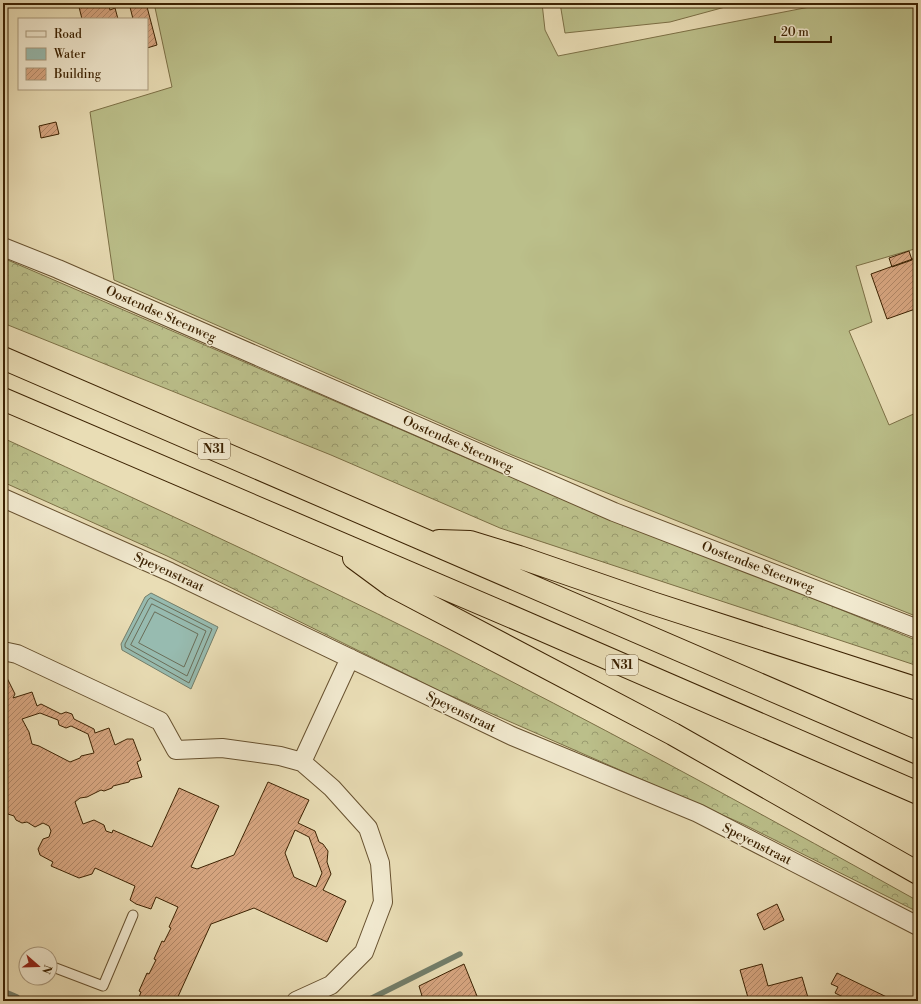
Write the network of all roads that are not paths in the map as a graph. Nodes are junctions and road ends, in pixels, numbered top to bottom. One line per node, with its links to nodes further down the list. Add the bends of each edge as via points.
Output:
1 (3, 247): 7 (street, Oostendse Steenweg, via 614,512)
2 (3, 358): 6 (highway, N31)
3 (3, 399): 5 (highway, N31)
4 (3, 498): 9 (street, Speyenstraat, via 170,572)
5 (326, 537): 13 (highway, N31); 14 (highway, via 392,586 673,734)
6 (426, 540): 10 (highway, via 470,542); 11 (highway, N31)
7 (918, 629)
8 (3, 651): 12 (street, via 17,654 160,721 176,750 222,748 280,756)
9 (350, 658): 12 (street); 16 (street, Speyenstraat, via 512,736 698,814)
10 (918, 689)
11 (918, 753)
12 (302, 762): 18 (street, via 332,788 368,828 380,863 383,902 364,952 331,985)
13 (918, 793)
14 (918, 873)
15 (133, 915): 17 (lane, via 103,986)
16 (918, 926)
17 (58, 969)
18 (296, 1001)

